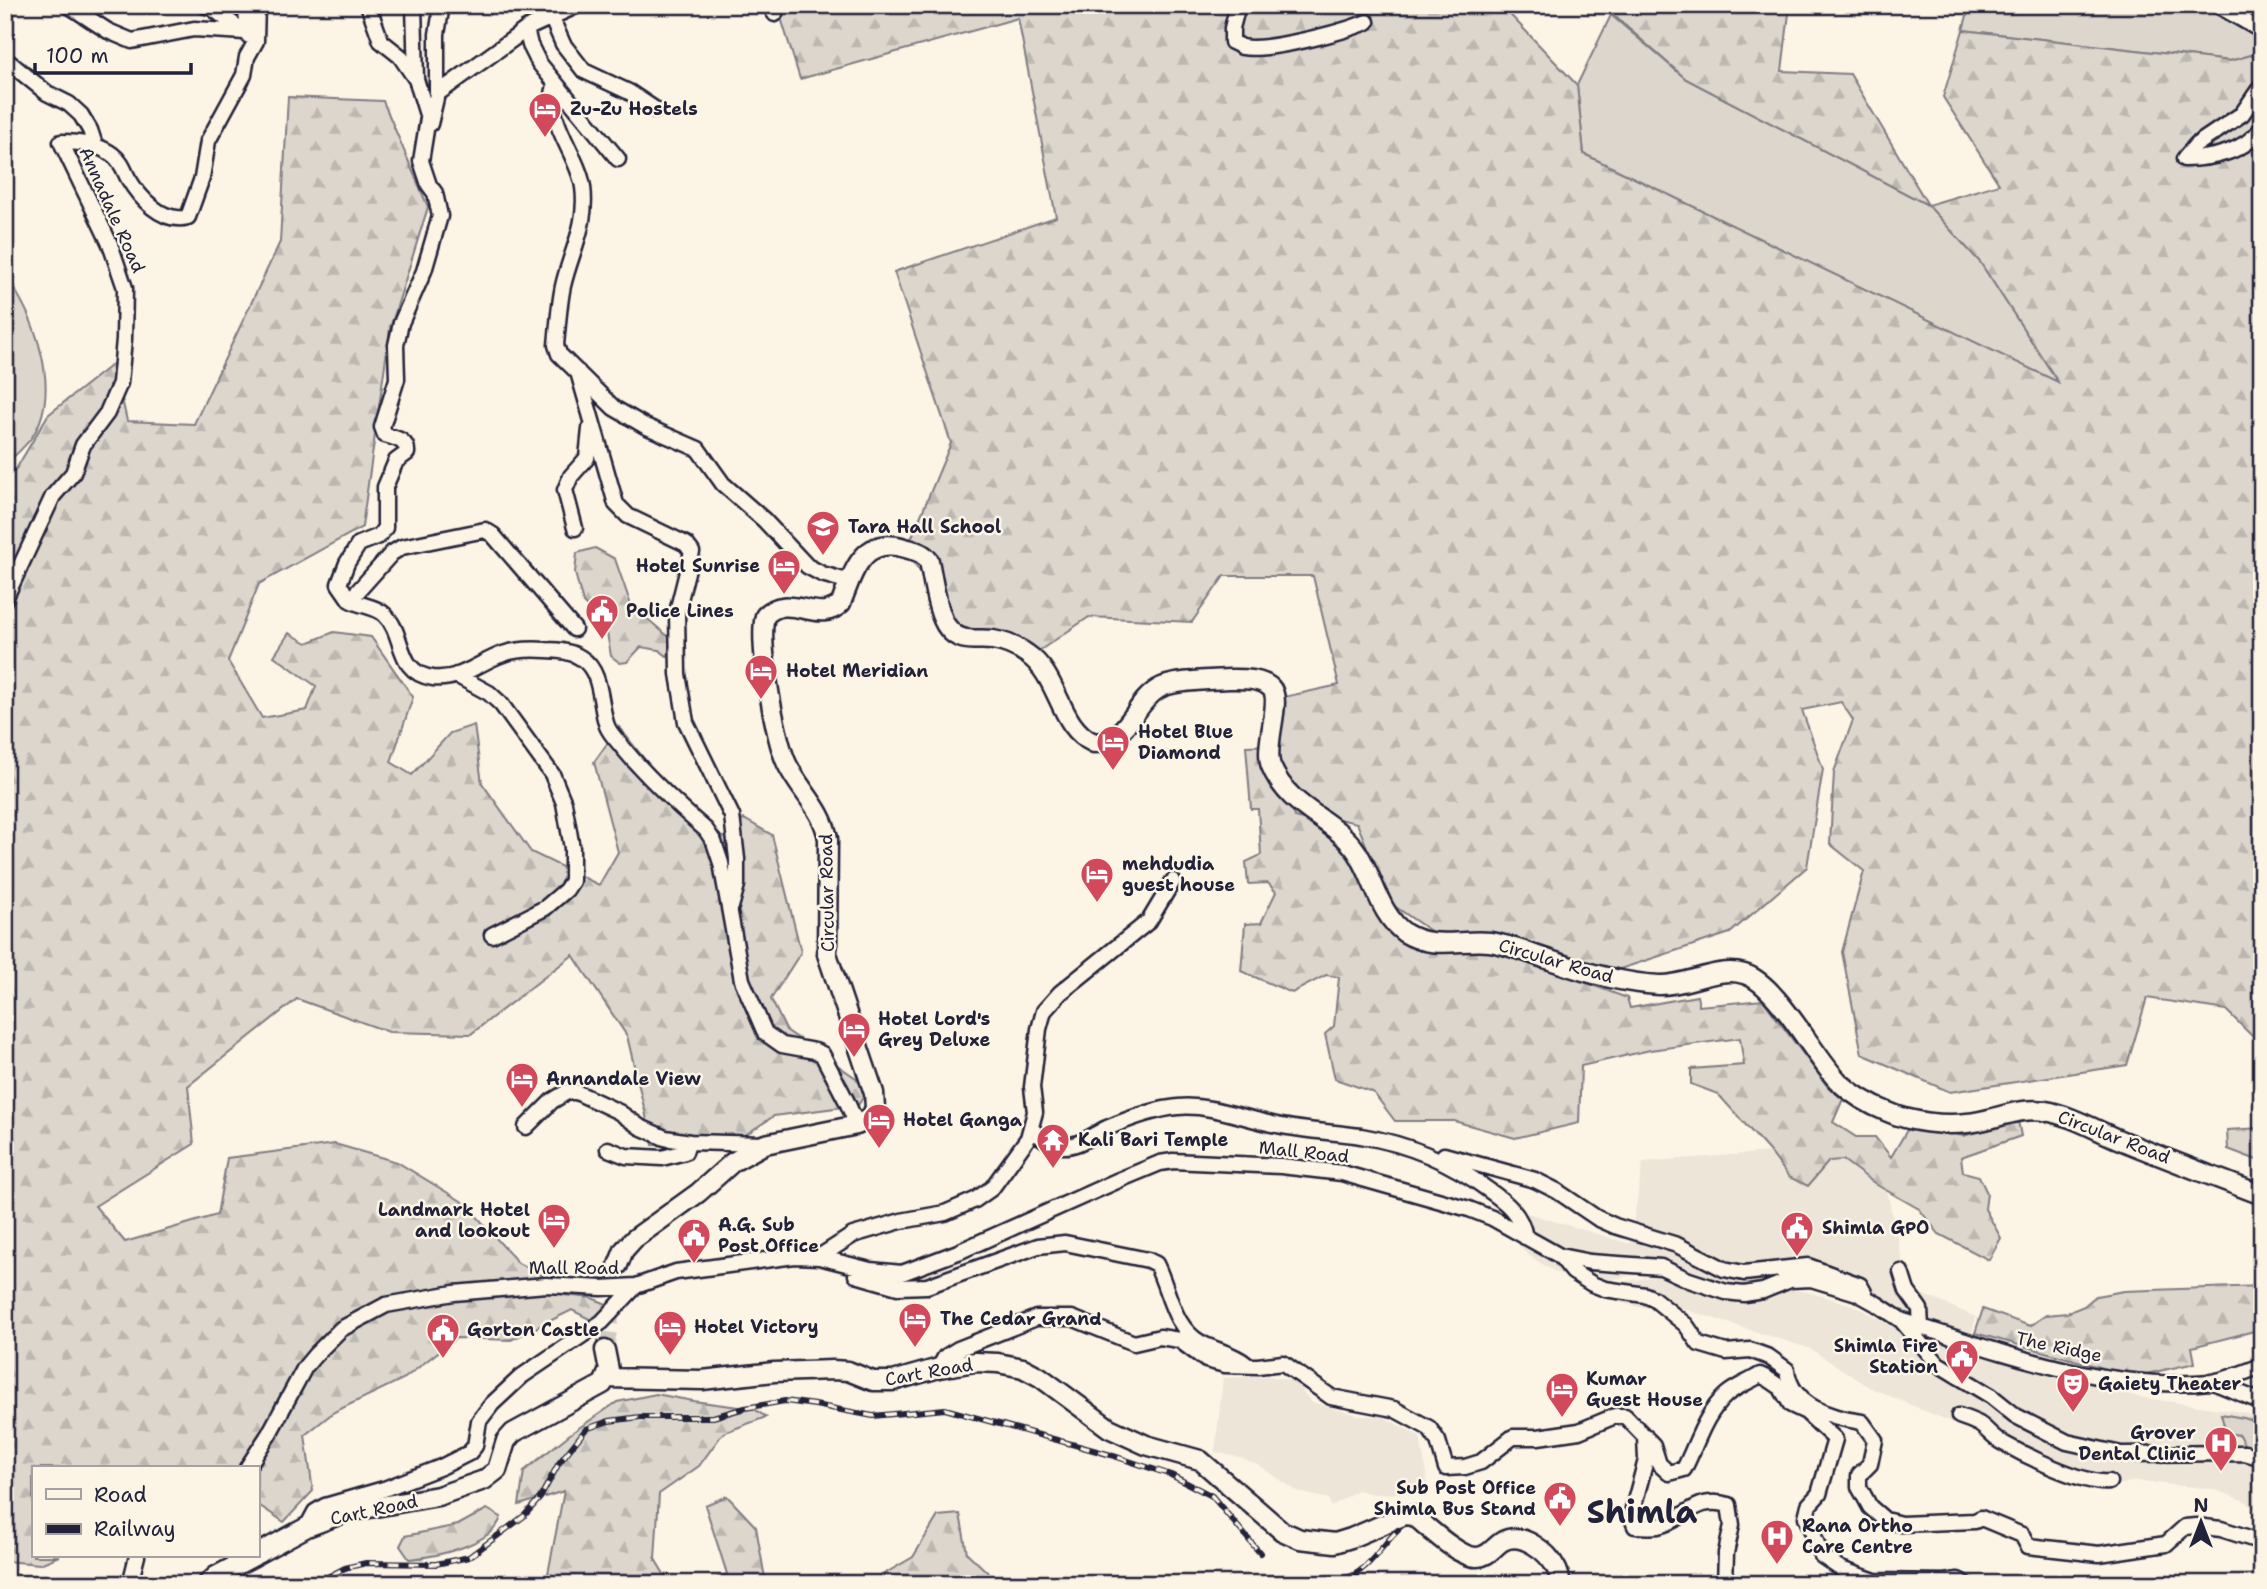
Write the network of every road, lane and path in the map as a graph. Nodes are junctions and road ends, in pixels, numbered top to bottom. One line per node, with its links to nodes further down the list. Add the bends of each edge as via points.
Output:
1 (68, 5): 15 (street, via 108,32 132,41 194,29)
2 (204, 5): 15 (street)
3 (245, 5): 15 (street)
4 (257, 5): 15 (street)
5 (368, 5): 17 (street, via 381,41 400,56)
6 (414, 5): 17 (street)
7 (442, 5): 20 (street)
8 (578, 5): 11 (street)
9 (1238, 5): 12 (street, via 1232,42 1242,47 1301,40)
10 (2217, 5): 14 (street)
11 (548, 12): 13 (street); 21 (street, via 584,71)
12 (1367, 22)
13 (526, 29): 18 (street, via 539,63); 20 (street)
14 (2262, 31)
15 (250, 36): 24 (street, via 244,75 208,141 188,218 154,209 119,161)
16 (5, 59): 24 (street, via 47,93 69,104)
17 (416, 79): 23 (street, via 428,118)
18 (555, 85): 25 (street); 26 (street, via 555,112 583,184 580,235 563,286 556,345 559,354)
19 (2262, 85): 22 (street, via 2242,114 2196,145 2184,159 2217,156 2251,141)
20 (437, 94): 23 (street)
21 (656, 110)
22 (2262, 128)
23 (426, 135): 31 (street, via 421,161 440,216 398,335 397,379 382,427 385,435 404,441 408,450 397,461 385,487 385,527 379,536 359,544 340,580)
24 (95, 145): 30 (street, Annadale Road, via 61,142 110,244 125,288 120,383 107,413 83,445 73,473 52,496)
25 (618, 159)
26 (578, 371): 27 (street); 29 (street, via 614,408 698,449 723,484 807,566)
27 (591, 421): 28 (street, via 587,458 565,489); 35 (street, via 616,504 628,516 686,544 692,552 677,619 678,674 685,722 732,816 737,885)
28 (575, 528)
29 (850, 582): 37 (main road, Circular Road, via 841,603 831,612 786,605 773,608 765,615 763,631 782,752 826,828 827,954 875,1100 871,1117); 44 (main road, Circular Road, via 866,553 898,546 922,553 929,561 946,626 960,638 1010,644 1029,656 1043,670 1076,733 1094,743 1112,739 1154,691 1167,685 1230,679 1268,685 1275,697 1270,764 1304,809 1334,828 1357,853 1386,910 1407,934 1440,944 1491,943 1612,977 1663,985 1739,972 1752,976 1770,992 1838,1081 1857,1097 1892,1114 1968,1124 1996,1115 2044,1111)
30 (5, 599)
31 (350, 600): 32 (street, via 402,547 485,530); 33 (street, via 384,614 409,666 419,675)
32 (574, 629)
33 (456, 675): 35 (street, via 516,650 558,650 584,660 596,678 607,727 614,737 714,842); 36 (street, via 501,704 552,774 564,803 572,848 572,881 566,890 545,908)
34 (1173, 881): 39 (street, via 1149,921 1060,992 1044,1011 1036,1049)
35 (729, 915): 37 (street, via 742,980 765,1032 782,1045 821,1054)
36 (492, 935)
37 (857, 1125): 41 (main road)
38 (526, 1127): 40 (street, via 552,1101 576,1092 620,1112 640,1127)
39 (1031, 1129): 43 (street, via 1067,1147 1152,1113 1201,1107 1300,1130 1362,1136); 47 (street, via 1002,1177 975,1200 945,1213 853,1235)
40 (685, 1141): 41 (street); 42 (street, via 685,1152 662,1158 626,1156)
41 (765, 1144): 49 (main road, via 733,1162 634,1239)
42 (608, 1149)
43 (1422, 1152): 45 (street, via 1466,1172 1494,1194 1516,1213); 52 (street, via 1535,1180 1615,1226 1677,1245 1724,1269 1744,1273 1808,1266 1860,1285)
44 (2262, 1195)
45 (1525, 1237): 46 (street, Mall Road); 48 (street, Mall Road, via 1447,1201 1342,1173 1173,1161 902,1273)
46 (1560, 1256): 52 (street, Mall Road, via 1661,1267 1726,1292 1763,1291 1802,1278); 62 (street, via 1592,1284 1654,1300 1686,1325 1699,1344 1726,1352 1750,1350 1780,1363)
47 (818, 1257): 48 (street, Mall Road); 51 (street, Mall Road, via 709,1266)
48 (838, 1261): 56 (street, via 865,1279 912,1287 1053,1244 1148,1260 1156,1264 1186,1332)
49 (618, 1265)
50 (1901, 1272): 54 (street, via 1920,1309)
51 (635, 1286): 67 (street, Mall Road, via 546,1285 454,1293 386,1305 367,1313 327,1340 305,1367); 69 (street, via 602,1322 522,1376 492,1404 479,1421 475,1446 469,1453 384,1489 318,1509)
52 (1865, 1298): 53 (street, Mall Road)
53 (1901, 1320): 54 (street, The Ridge); 66 (street, Mall Road, via 1938,1364 2016,1416 2067,1442 2121,1454 2245,1453)
54 (1921, 1326): 60 (street, The Ridge, via 2007,1356 2139,1383)
55 (605, 1350): 59 (main road)
56 (1247, 1365): 58 (street, via 1206,1360 1180,1340 1160,1336 1134,1343 1072,1318 1037,1318 958,1349 945,1357); 65 (street, via 1283,1363 1331,1397 1394,1409 1429,1428 1446,1468 1481,1462 1513,1437 1579,1431 1615,1416 1625,1416)
57 (2262, 1366): 60 (street, The Ridge)
58 (939, 1368): 59 (main road, Cart Road, via 893,1381 826,1370 702,1380); 76 (main road, Cart Road, via 975,1362 1023,1368 1109,1428 1146,1445 1200,1460 1283,1531 1300,1539 1335,1543 1405,1515 1414,1516 1461,1552 1475,1557 1486,1555 1504,1541 1524,1540 1548,1556)
59 (607, 1378): 69 (main road, Cart Road, via 601,1386 513,1433 498,1470 484,1480 439,1496 347,1512)
60 (2213, 1382): 63 (street, The Ridge)
61 (1781, 1389): 62 (street); 65 (street, via 1760,1375 1728,1393 1706,1420 1684,1469 1669,1473 1659,1464); 78 (street, via 1791,1405 1806,1412 1835,1439 1819,1494 1806,1517 1822,1556 1841,1570 1875,1581 1951,1580)
62 (1801, 1397): 70 (street, via 1807,1405 1862,1422 1869,1430 1875,1440 1874,1453 1858,1475 1859,1487 1885,1521 1981,1518 2022,1535 2028,1546 2090,1553 2166,1544 2185,1527 2196,1526)
63 (2262, 1402)
64 (1959, 1416): 68 (street, via 1981,1425 1994,1438 2080,1477)
65 (1646, 1435): 77 (street, via 1646,1460 1631,1516 1635,1526 1657,1526 1701,1503 1715,1500 1729,1505 1732,1525)
66 (2262, 1458)
67 (248, 1466)
68 (2109, 1482)
69 (307, 1527): 71 (main road, Cart Road)
70 (2262, 1542)
71 (259, 1553)
72 (136, 1558): 74 (street)
73 (250, 1558): 75 (main road, Cart Road)
74 (130, 1584)
75 (207, 1584)
76 (1561, 1584)
77 (1725, 1584)
78 (1966, 1584)

